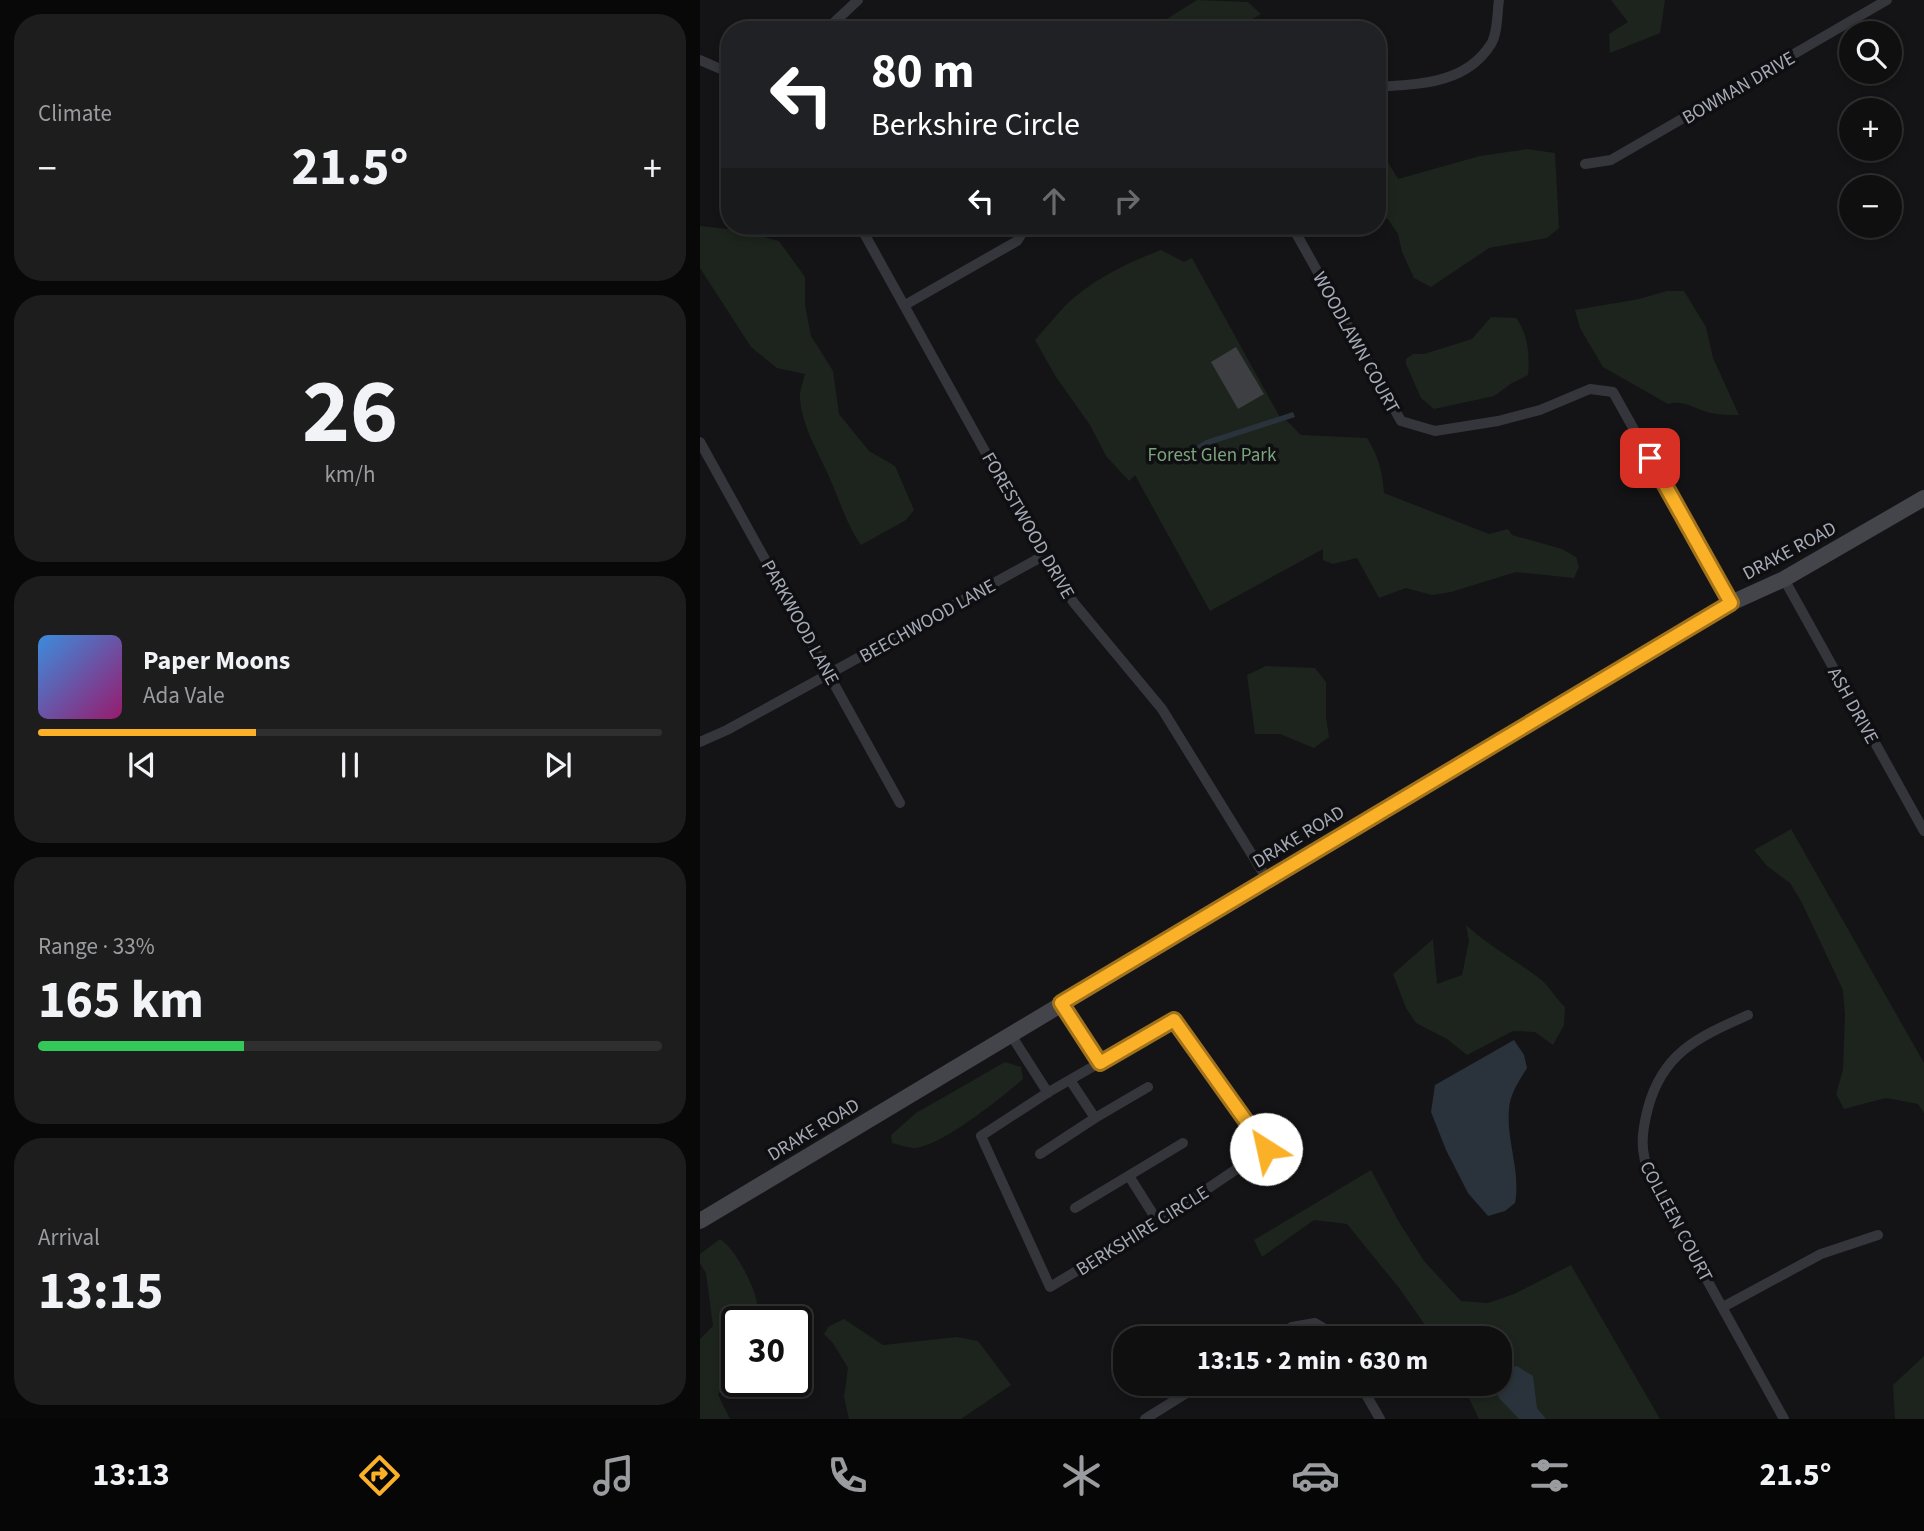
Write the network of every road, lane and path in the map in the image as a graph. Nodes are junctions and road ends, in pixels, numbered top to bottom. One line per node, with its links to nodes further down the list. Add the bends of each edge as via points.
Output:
1 (858, 0): 4 (street)
2 (1499, 0): 7 (street, via 1493,42 1468,69 1434,83)
3 (1887, 0): 8 (street, BOWMAN DRIVE, via 1611,160)
4 (836, 21)
5 (700, 60): 6 (street)
6 (721, 69)
7 (1386, 87)
8 (1585, 164)
9 (865, 235): 12 (street, FORESTWOOD DRIVE)
10 (1021, 235): 12 (street)
11 (1297, 235): 17 (street, WOODLAWN COURT, via 1401,421 1435,431 1540,410 1590,389 1613,392)
12 (905, 304): 15 (street, FORESTWOOD DRIVE)
13 (700, 442): 18 (street, PARKWOOD LANE)
14 (1924, 498): 16 (street, DRAKE ROAD)
15 (1043, 556): 18 (street, BEECHWOOD LANE); 22 (street, FORESTWOOD DRIVE, via 1074,603 1162,709)
16 (1784, 579): 17 (street, DRAKE ROAD); 21 (street, ASH DRIVE)
17 (1731, 603): 22 (street, DRAKE ROAD)
18 (829, 673): 19 (street, BEECHWOOD LANE); 20 (street, PARKWOOD LANE)
19 (700, 743)
20 (900, 803)
21 (1924, 831)
22 (1267, 879): 23 (street, DRAKE ROAD)
23 (1061, 1003): 25 (street, DRAKE ROAD); 26 (street)
24 (1748, 1015): 38 (street, COLLEEN COURT, via 1675,1055 1651,1096 1643,1128 1642,1154 1650,1177)
25 (1011, 1035): 29 (street); 35 (street, DRAKE ROAD)
26 (1100, 1063): 27 (street); 36 (street, BERKSHIRE CIRCLE, via 1174,1020 1266,1149)
27 (1070, 1080): 29 (street); 30 (street)
28 (1148, 1087): 30 (street)
29 (1048, 1093): 36 (street, BERKSHIRE CIRCLE, via 981,1136 1050,1287)
30 (1095, 1118): 32 (street)
31 (1183, 1143): 33 (street)
32 (1040, 1154)
33 (1129, 1176): 34 (street); 36 (street)
34 (1075, 1208)
35 (700, 1221)
36 (1158, 1222)
37 (1878, 1235): 38 (street, via 1821,1254)
38 (1723, 1307): 45 (street, COLLEEN COURT)
39 (1298, 1326): 40 (street)
40 (1320, 1326)
41 (1182, 1396): 43 (street)
42 (1367, 1396): 44 (street)
43 (1145, 1419)
44 (1380, 1419)
45 (1784, 1419)

